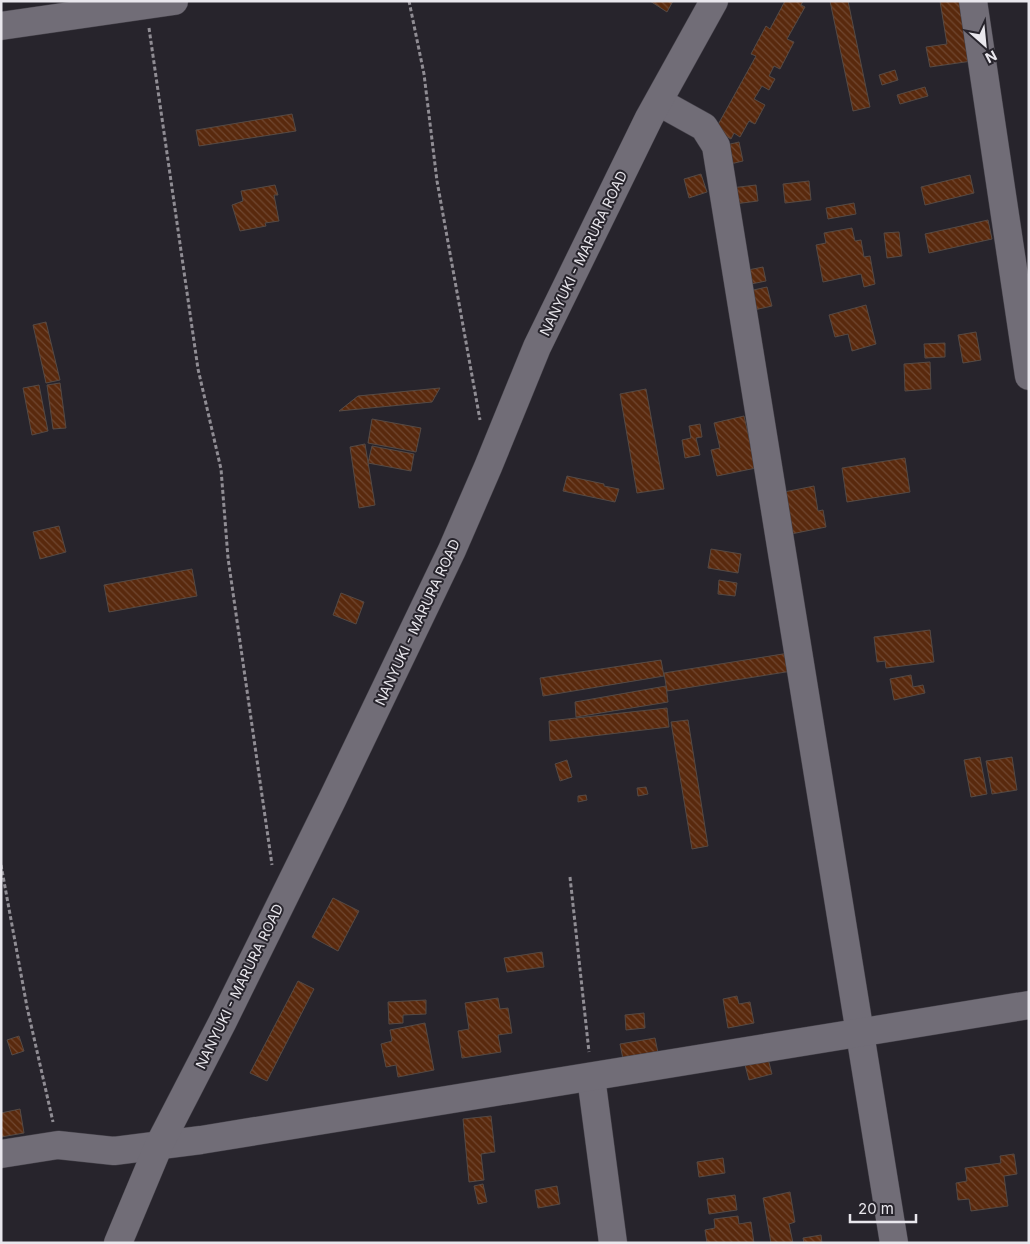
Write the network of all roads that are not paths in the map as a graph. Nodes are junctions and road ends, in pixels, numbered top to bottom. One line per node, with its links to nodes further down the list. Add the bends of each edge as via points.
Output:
1 (174, 1): 4 (street)
2 (714, 1): 5 (street, NANYUKI - MARURA ROAD)
3 (973, 1): 6 (street)
4 (1, 26)
5 (659, 102): 8 (street, via 704,127 716,146); 10 (street, NANYUKI - MARURA ROAD, via 537,347 488,468 413,632)
6 (1029, 376)
7 (1029, 1005): 8 (street)
8 (861, 1033): 9 (street); 14 (street)
9 (591, 1077): 10 (street); 13 (street)
10 (159, 1145): 11 (street, via 114,1151 58,1145); 12 (street, NANYUKI - MARURA ROAD)
11 (1, 1154)
12 (118, 1243)
13 (612, 1243)
14 (894, 1243)

